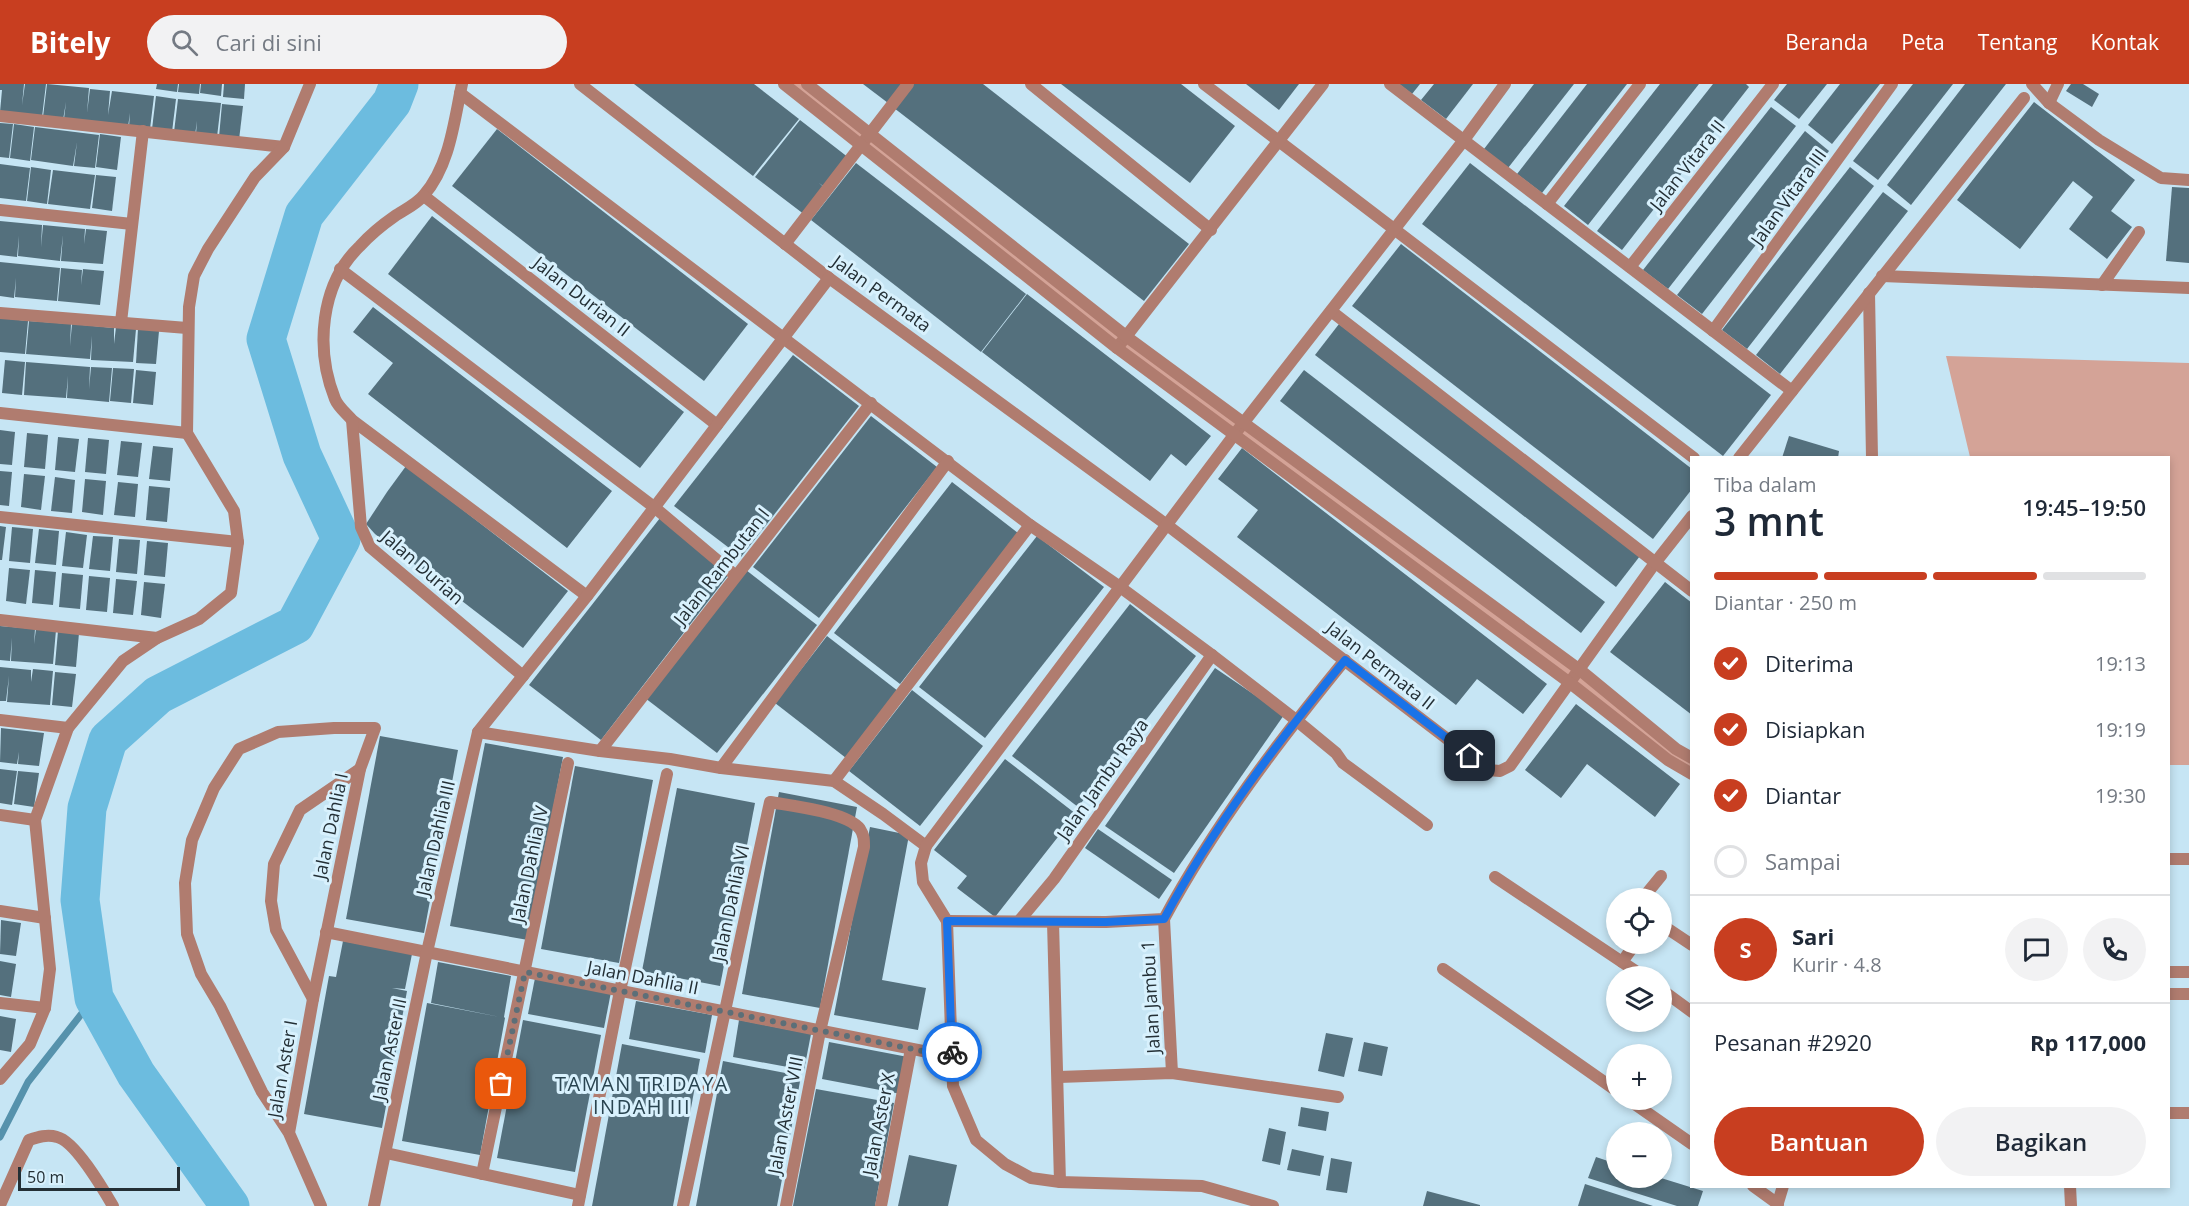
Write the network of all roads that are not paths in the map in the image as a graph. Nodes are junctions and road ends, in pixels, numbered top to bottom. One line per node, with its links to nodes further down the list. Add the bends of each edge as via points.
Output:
1 (310, 84): 25 (street)
2 (580, 84): 34 (street, Jalan Permata)
3 (784, 84): 24 (street)
4 (807, 84): 21 (street)
5 (908, 84): 21 (street)
6 (1031, 84): 32 (street)
7 (1204, 84): 23 (street)
8 (1323, 84): 23 (street)
9 (1390, 84): 22 (street)
10 (1505, 84): 22 (street)
11 (1640, 84): 28 (street)
12 (1773, 84): 35 (street, Jalan Vitara II)
13 (1892, 84): 46 (street, Jalan Vitara III)
14 (2032, 84): 18 (street)
15 (2058, 84): 18 (street)
16 (461, 88): 27 (street, via 444,162); 48 (street)
17 (2024, 98): 37 (street)
18 (2049, 103): 26 (street, via 2161,178)
19 (0, 116): 20 (street)
20 (143, 131): 25 (street); 30 (street)
21 (871, 134): 24 (street); 47 (street)
22 (1464, 140): 28 (street); 31 (street)
23 (1279, 141): 31 (street); 32 (street)
24 (861, 146): 34 (street); 49 (street)
25 (284, 147): 45 (street, via 255,177 208,249 194,276)
26 (2189, 180)
27 (424, 196): 36 (street, via 358,247); 55 (street, Jalan Durian II)
28 (1547, 204): 35 (street)
29 (0, 210): 30 (street)
30 (132, 224): 44 (street)
31 (1394, 229): 42 (street); 58 (street)
32 (1211, 230): 47 (street)
33 (2139, 232): 39 (street)
34 (785, 244): 38 (street, Jalan Permata)
35 (1630, 267): 46 (street)
36 (340, 269): 53 (street, via 330,290 324,351 336,401); 62 (street)
37 (1882, 276): 39 (street); 41 (street)
38 (829, 278): 48 (street); 66 (street, Jalan Permata)
39 (2102, 285): 40 (street)
40 (2189, 288)
41 (1869, 292): 50 (street); 60 (street)
42 (1330, 312): 54 (street); 70 (street)
43 (0, 313): 44 (street)
44 (121, 322): 45 (street)
45 (187, 328): 56 (street)
46 (1713, 331): 50 (street)
47 (1127, 336): 49 (street); 54 (street)
48 (784, 337): 51 (street); 55 (street)
49 (1117, 348): 57 (street)
50 (1792, 391): 59 (street)
51 (871, 403): 61 (street); 71 (street, Jalan Rambutan I)
52 (0, 413): 56 (street)
53 (352, 420): 74 (street); 80 (street, Jalan Durian, via 361,527 370,547)
54 (1243, 424): 57 (street); 68 (street)
55 (717, 425): 62 (street)
56 (187, 433): 67 (street, via 234,511)
57 (1234, 435): 66 (street); 69 (street)
58 (1691, 456)
59 (1741, 456)
60 (1872, 456)
61 (948, 461): 65 (street); 89 (street)
62 (654, 507): 71 (street); 74 (street)
63 (0, 517): 67 (street)
64 (1690, 519): 70 (street, Jalan Permata II)
65 (1030, 525): 72 (street); 93 (street)
66 (1167, 525): 72 (street); 78 (street, Jalan Permata II)
67 (238, 542): 76 (street, via 231,593 199,619)
68 (1410, 546): 69 (street); 79 (street)
69 (1401, 558): 81 (street)
70 (1655, 563): 73 (street); 79 (street, Jalan Permata II)
71 (736, 576): 86 (street, Jalan Rambutan I)
72 (1120, 587): 77 (street); 98 (street)
73 (1690, 589)
74 (587, 596): 80 (street)
75 (0, 620): 76 (street)
76 (157, 638): 84 (street, via 123,661)
77 (1212, 655): 83 (street); 108 (street, Jalan Jambu Raya, via 1054,879)
78 (1345, 660): 81 (street, Jalan Permata II, via 1488,770 1500,771 1510,766); 83 (street)
79 (1580, 670): 81 (street, Jalan Permata II); 87 (street)
80 (523, 676): 85 (street)
81 (1569, 683): 91 (street)
82 (0, 720): 84 (street)
83 (1296, 720): 97 (street, via 1343,763); 106 (street, via 1187,876)
84 (68, 728): 96 (street)
85 (478, 732): 86 (street); 113 (street, Jalan Dahlia III)
86 (600, 751): 89 (street)
87 (1690, 757)
88 (568, 763): 118 (street, Jalan Dahlia IV)
89 (720, 768): 93 (street)
90 (360, 770): 110 (street, Jalan Dahlia I); 125 (street, via 300,810 274,864 271,901 276,930); 141 (street, Jalan Dahlia I, via 375,728 278,732 239,749 214,788 192,840 185,883 187,934 201,974 262,1092)
91 (1690, 773)
92 (667, 774): 121 (street)
93 (834, 781): 98 (street)
94 (770, 802): 128 (street, Jalan Dahlia VI); 130 (street, Jalan Aster VIII, via 809,808 850,821 864,837)
95 (0, 815): 96 (street)
96 (35, 820): 105 (street)
97 (1427, 825)
98 (926, 846): 107 (street, via 921,863 923,882)
99 (2170, 859): 100 (street)
100 (2189, 859)
101 (1661, 876): 103 (street)
102 (1495, 877): 115 (street)
103 (1652, 888)
104 (0, 911): 105 (street)
105 (45, 918): 127 (street, via 50,969)
106 (1164, 919): 109 (street); 133 (street, Jalan Jambu 1)
107 (947, 921): 108 (street); 132 (street)
108 (1019, 921): 109 (street)
109 (1053, 922): 134 (street)
110 (326, 932): 113 (street, Jalan Dahlia II); 125 (street, Jalan Aster I)
111 (1672, 932): 112 (street)
112 (1690, 944)
113 (427, 952): 118 (street, Jalan Dahlia II); 143 (street, Jalan Aster II)
114 (1628, 954): 115 (street)
115 (1622, 962): 116 (street)
116 (1628, 966)
117 (1443, 969): 136 (street)
118 (525, 972): 121 (street, Jalan Dahlia II); 144 (street, Jalan Dahlia IV)
119 (2170, 972): 120 (street)
120 (2189, 972)
121 (620, 991): 128 (street, Jalan Dahlia II); 149 (street)
122 (2170, 994): 123 (street)
123 (2189, 994)
124 (1672, 997): 129 (street)
125 (313, 999): 141 (street, Jalan Aster I)
126 (0, 1003): 127 (street)
127 (45, 1008): 135 (street, via 30,1044)
128 (726, 1011): 130 (street, Jalan Dahlia II); 155 (street, Jalan Dahlia VI)
129 (1690, 1011)
130 (820, 1031): 131 (street, Jalan Dahlia II); 156 (street, Jalan Aster VIII)
131 (911, 1049): 132 (street, Jalan Dahlia II); 157 (street, Jalan Aster X)
132 (953, 1057): 145 (street, via 953,1086 976,1140 1031,1179)
133 (1172, 1073): 134 (street); 137 (street)
134 (1059, 1077): 145 (street)
135 (0, 1079)
136 (1606, 1083)
137 (1338, 1097)
138 (1643, 1110): 142 (street)
139 (2170, 1113): 140 (street)
140 (2189, 1113)
141 (289, 1133): 153 (street, Jalan Aster I)
142 (1690, 1143)
143 (386, 1153): 144 (street); 154 (street, Jalan Aster II)
144 (482, 1174): 149 (street)
145 (1060, 1182): 158 (street, via 1202,1186)
146 (1756, 1188): 152 (street)
147 (1782, 1188): 152 (street)
148 (2070, 1188): 159 (street)
149 (579, 1201)
150 (110, 1204): 151 (street, via 78,1153 59,1137 42,1136 29,1140)
151 (0, 1205)
152 (1777, 1205)
153 (321, 1206)
154 (374, 1206)
155 (683, 1206)
156 (786, 1206)
157 (881, 1206)
158 (1273, 1206)
159 (2071, 1206)

